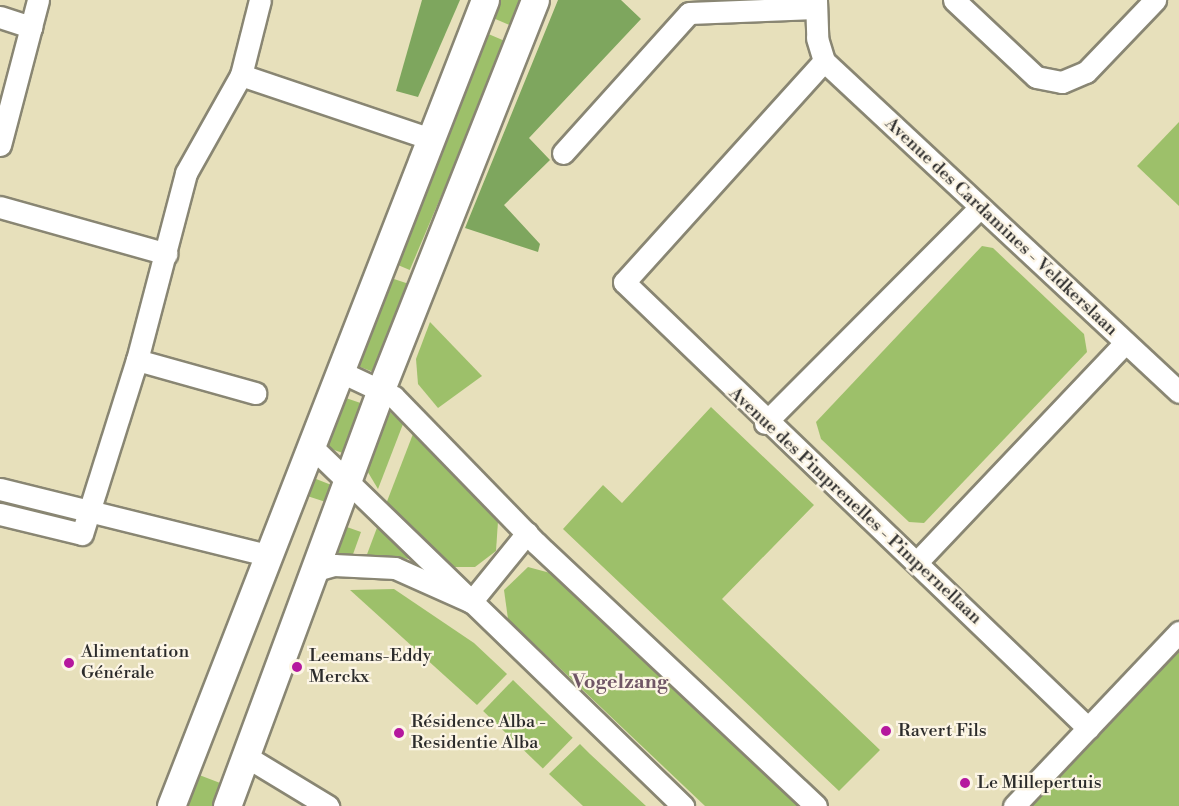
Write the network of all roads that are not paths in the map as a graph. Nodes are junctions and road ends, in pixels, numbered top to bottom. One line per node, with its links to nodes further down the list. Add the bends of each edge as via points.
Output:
1 (38, 0): 9 (street)
2 (260, 0): 11 (street)
3 (485, 0): 12 (street)
4 (535, 0): 21 (street)
5 (954, 0): 6 (street, via 1036,77 1062,82 1086,72)
6 (1155, 0)
7 (815, 4): 10 (street); 14 (street, via 689,13)
8 (0, 17): 9 (street)
9 (31, 27): 13 (street)
10 (824, 61): 16 (street, Avenue des Cardamines - Veldkerslaan); 24 (street, Avenue des Pimprenelles - Pimpernellaan, via 624,282)
11 (241, 75): 12 (street); 17 (street, via 186,173)
12 (428, 138): 20 (street)
13 (0, 145)
14 (564, 153)
15 (0, 207): 17 (street)
16 (979, 208): 18 (street, Avenue des Cardamines - Veldkerslaan); 24 (street)
17 (167, 254): 19 (street)
18 (1125, 343): 22 (street, Avenue des Cardamines - Veldkerslaan); 32 (street)
19 (137, 360): 23 (street); 28 (street)
20 (339, 371): 21 (street); 25 (street)
21 (381, 389): 26 (street); 30 (street)
22 (1179, 392)
23 (255, 393)
24 (765, 423): 32 (street, Avenue des Pimprenelles - Pimpernellaan)
25 (311, 446): 26 (street); 31 (street)
26 (348, 478): 33 (street); 34 (street)
27 (0, 489): 28 (street)
28 (87, 510): 29 (street, via 82,534); 31 (street)
29 (0, 514)
30 (527, 533): 34 (street); 42 (street)
31 (270, 556): 38 (street)
32 (917, 562): 36 (street, Avenue des Pimprenelles - Pimpernellaan)
33 (313, 571): 34 (street, via 334,565 395,568); 37 (street)
34 (471, 602): 41 (street)
35 (1179, 632): 36 (street)
36 (1088, 728): 43 (street)
37 (247, 757): 39 (street); 40 (street)
38 (171, 806)
39 (227, 806)
40 (328, 806)
41 (683, 806)
42 (816, 806)
43 (1014, 806)

